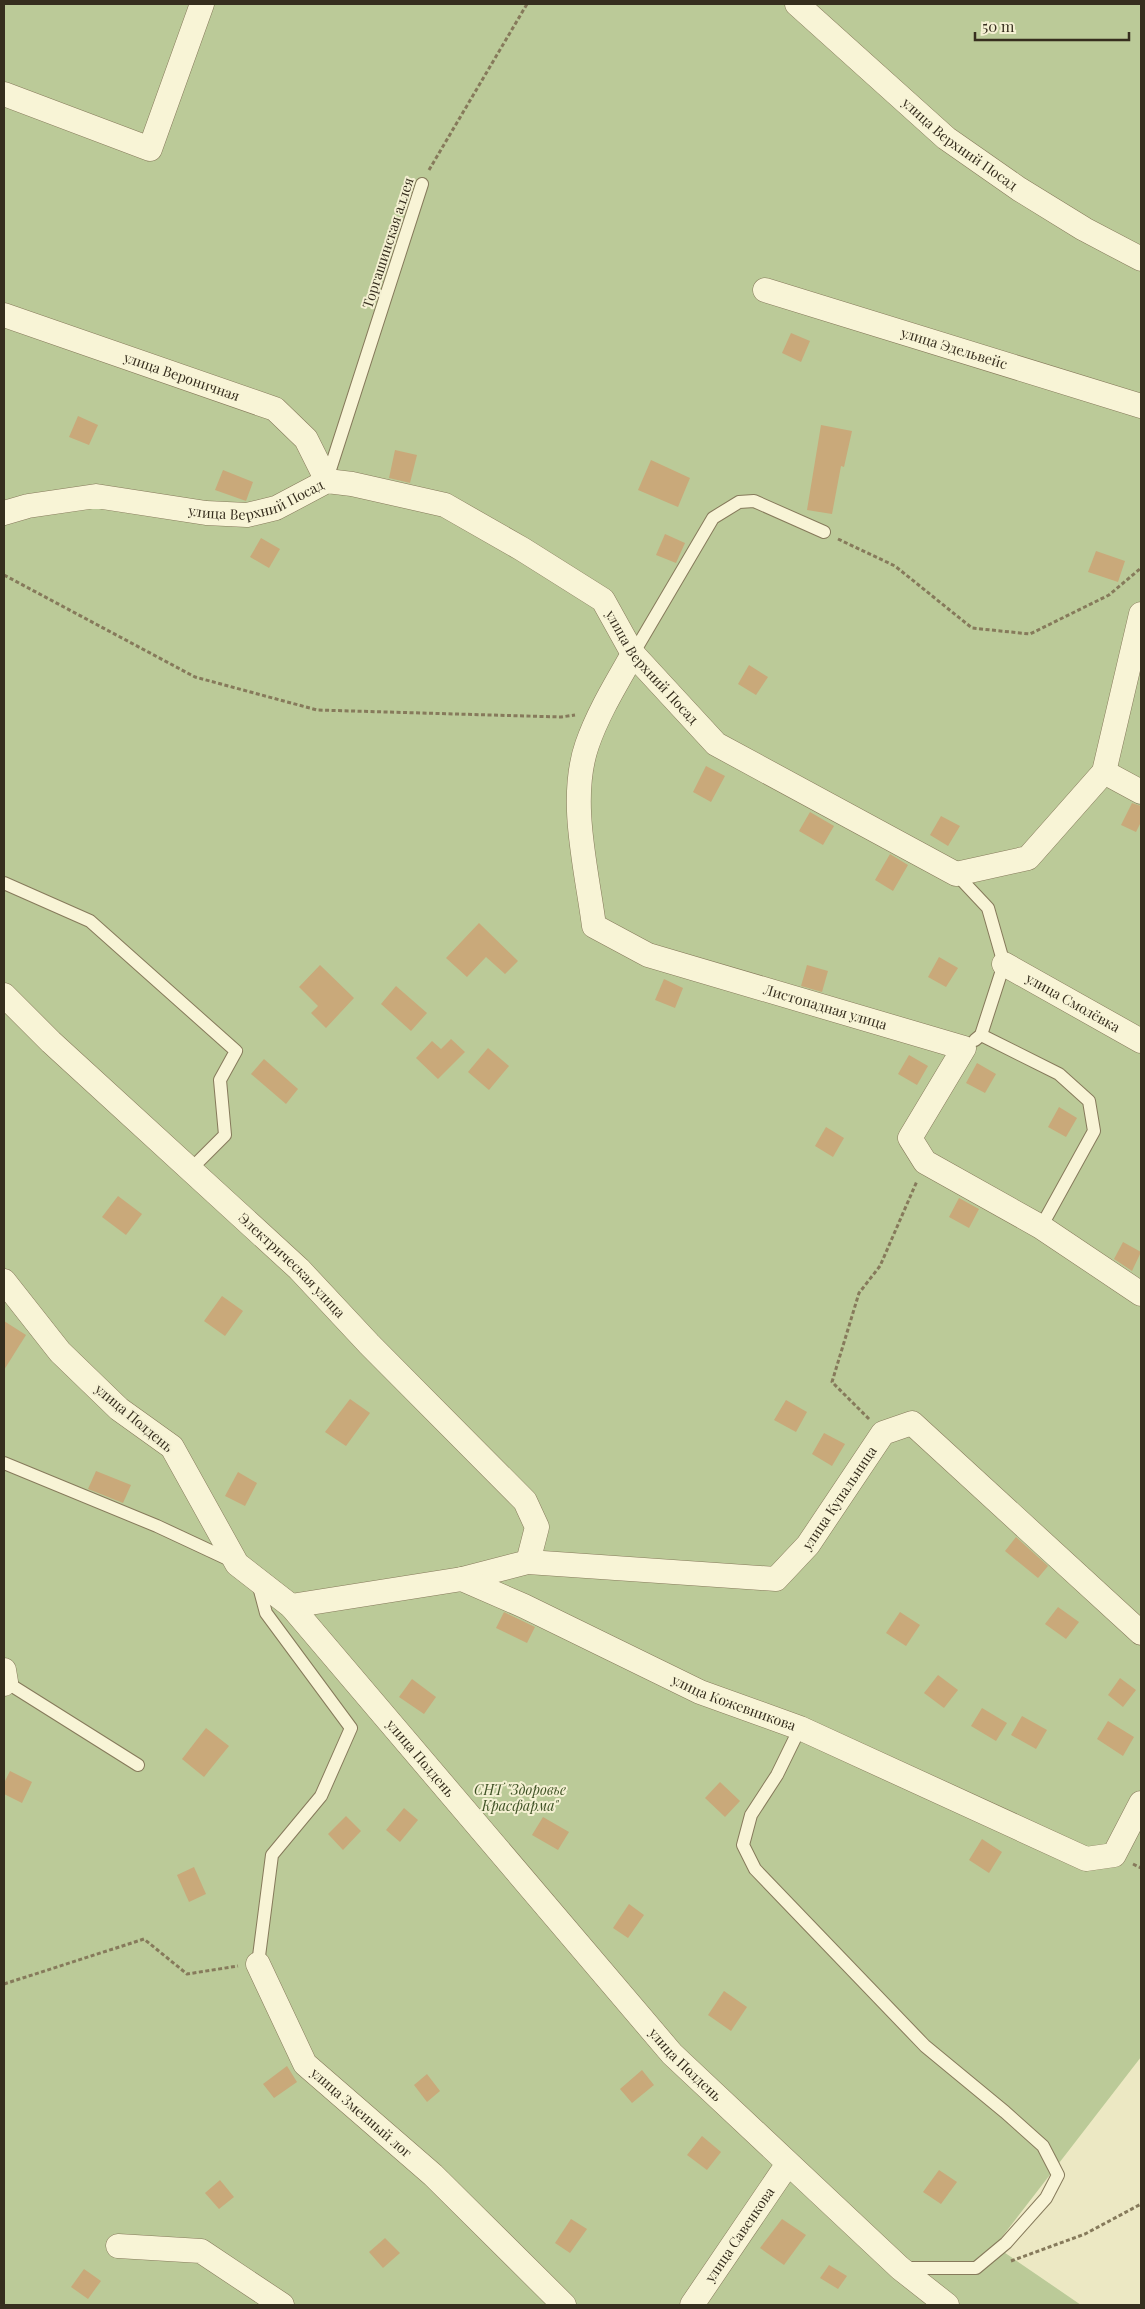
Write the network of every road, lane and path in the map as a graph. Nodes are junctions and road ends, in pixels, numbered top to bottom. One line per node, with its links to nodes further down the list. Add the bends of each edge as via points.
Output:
1 (202, 4): 4 (street, via 150,149)
2 (526, 4): 5 (path, Торгашинская аллея)
3 (797, 4): 6 (street, улица Верхний Посад, via 946,138 1019,189)
4 (4, 94)
5 (422, 184): 10 (lane, Торгашинская аллея)
6 (1141, 259)
7 (765, 290): 9 (street, улица Эдельвейс)
8 (4, 315): 10 (street, улица Вероничная, via 275,409 306,439)
9 (1141, 406)
10 (326, 481): 11 (street, улица Верхний Посад, via 276,508 247,515 96,496 28,506); 16 (street, улица Верхний Посад, via 445,505 602,600)
11 (4, 513)
12 (824, 532): 13 (path, via 894,566 972,628 1030,634 1110,595); 16 (lane, via 754,501 739,502 713,518)
13 (1141, 568)
14 (4, 575): 17 (path, via 195,677 317,710 561,717)
15 (1141, 614): 18 (street)
16 (634, 654): 17 (street, Листопадная улица); 20 (street, улица Верхний Посад, via 716,744)
17 (600, 712): 25 (street, Листопадная улица, via 586,747 578,799 594,926 648,955)
18 (1104, 772): 19 (street); 20 (street, via 1028,858)
19 (1141, 792)
20 (956, 874): 22 (lane, via 988,908)
21 (4, 883): 27 (lane, via 90,920 236,1051 220,1080 225,1135)
22 (1004, 964): 24 (street, улица Смолёвка); 25 (lane)
23 (4, 995): 27 (street, Электрическая улица)
24 (1141, 1041)
25 (972, 1042): 26 (street, via 910,1138); 28 (lane, via 1059,1074 1089,1101 1094,1131)
26 (925, 1162): 28 (street); 31 (path, via 880,1266 859,1293 832,1382)
27 (191, 1169): 33 (street, Электрическая улица, via 299,1270 525,1501 537,1527)
28 (1041, 1227): 30 (street)
29 (4, 1281): 34 (street, улица Полдень, via 60,1352 119,1409 172,1447)
30 (1141, 1294)
31 (883, 1433): 33 (street, улица Купальница, via 808,1545 776,1579); 38 (street, улица Купальница, via 912,1423)
32 (4, 1463): 34 (lane, via 157,1526)
33 (528, 1562): 36 (street, улица Купальница)
34 (237, 1564): 35 (street, улица Полдень)
35 (257, 1579): 37 (lane); 43 (lane, via 266,1613 351,1728 321,1796 272,1855)
36 (462, 1579): 37 (street); 40 (street, улица Кожевникова, via 700,1692)
37 (291, 1606): 45 (street, улица Полдень, via 672,2054)
38 (1141, 1633)
39 (5, 1679): 41 (lane)
40 (800, 1728): 42 (street, улица Кожевникова, via 1086,1859 1114,1855); 49 (lane, via 777,1775 751,1814 743,1845 755,1869 925,2046 1043,2146 1058,2175 1046,2198 1006,2243)
41 (138, 1765)
42 (1141, 1803)
43 (258, 1964): 44 (path, via 187,1974 144,1939); 51 (street, улица Змеиный лог, via 305,2064 433,2176)
44 (4, 1984)
45 (787, 2164): 48 (street, улица Полдень); 52 (street, улица Савенкова)
46 (1141, 2204): 49 (path, via 1085,2234 1019,2259)
47 (118, 2246): 50 (street, via 201,2251)
48 (900, 2268): 49 (lane); 53 (street, улица Полдень)
49 (976, 2268)
50 (282, 2305)
51 (564, 2305)
52 (692, 2305)
53 (947, 2305)

